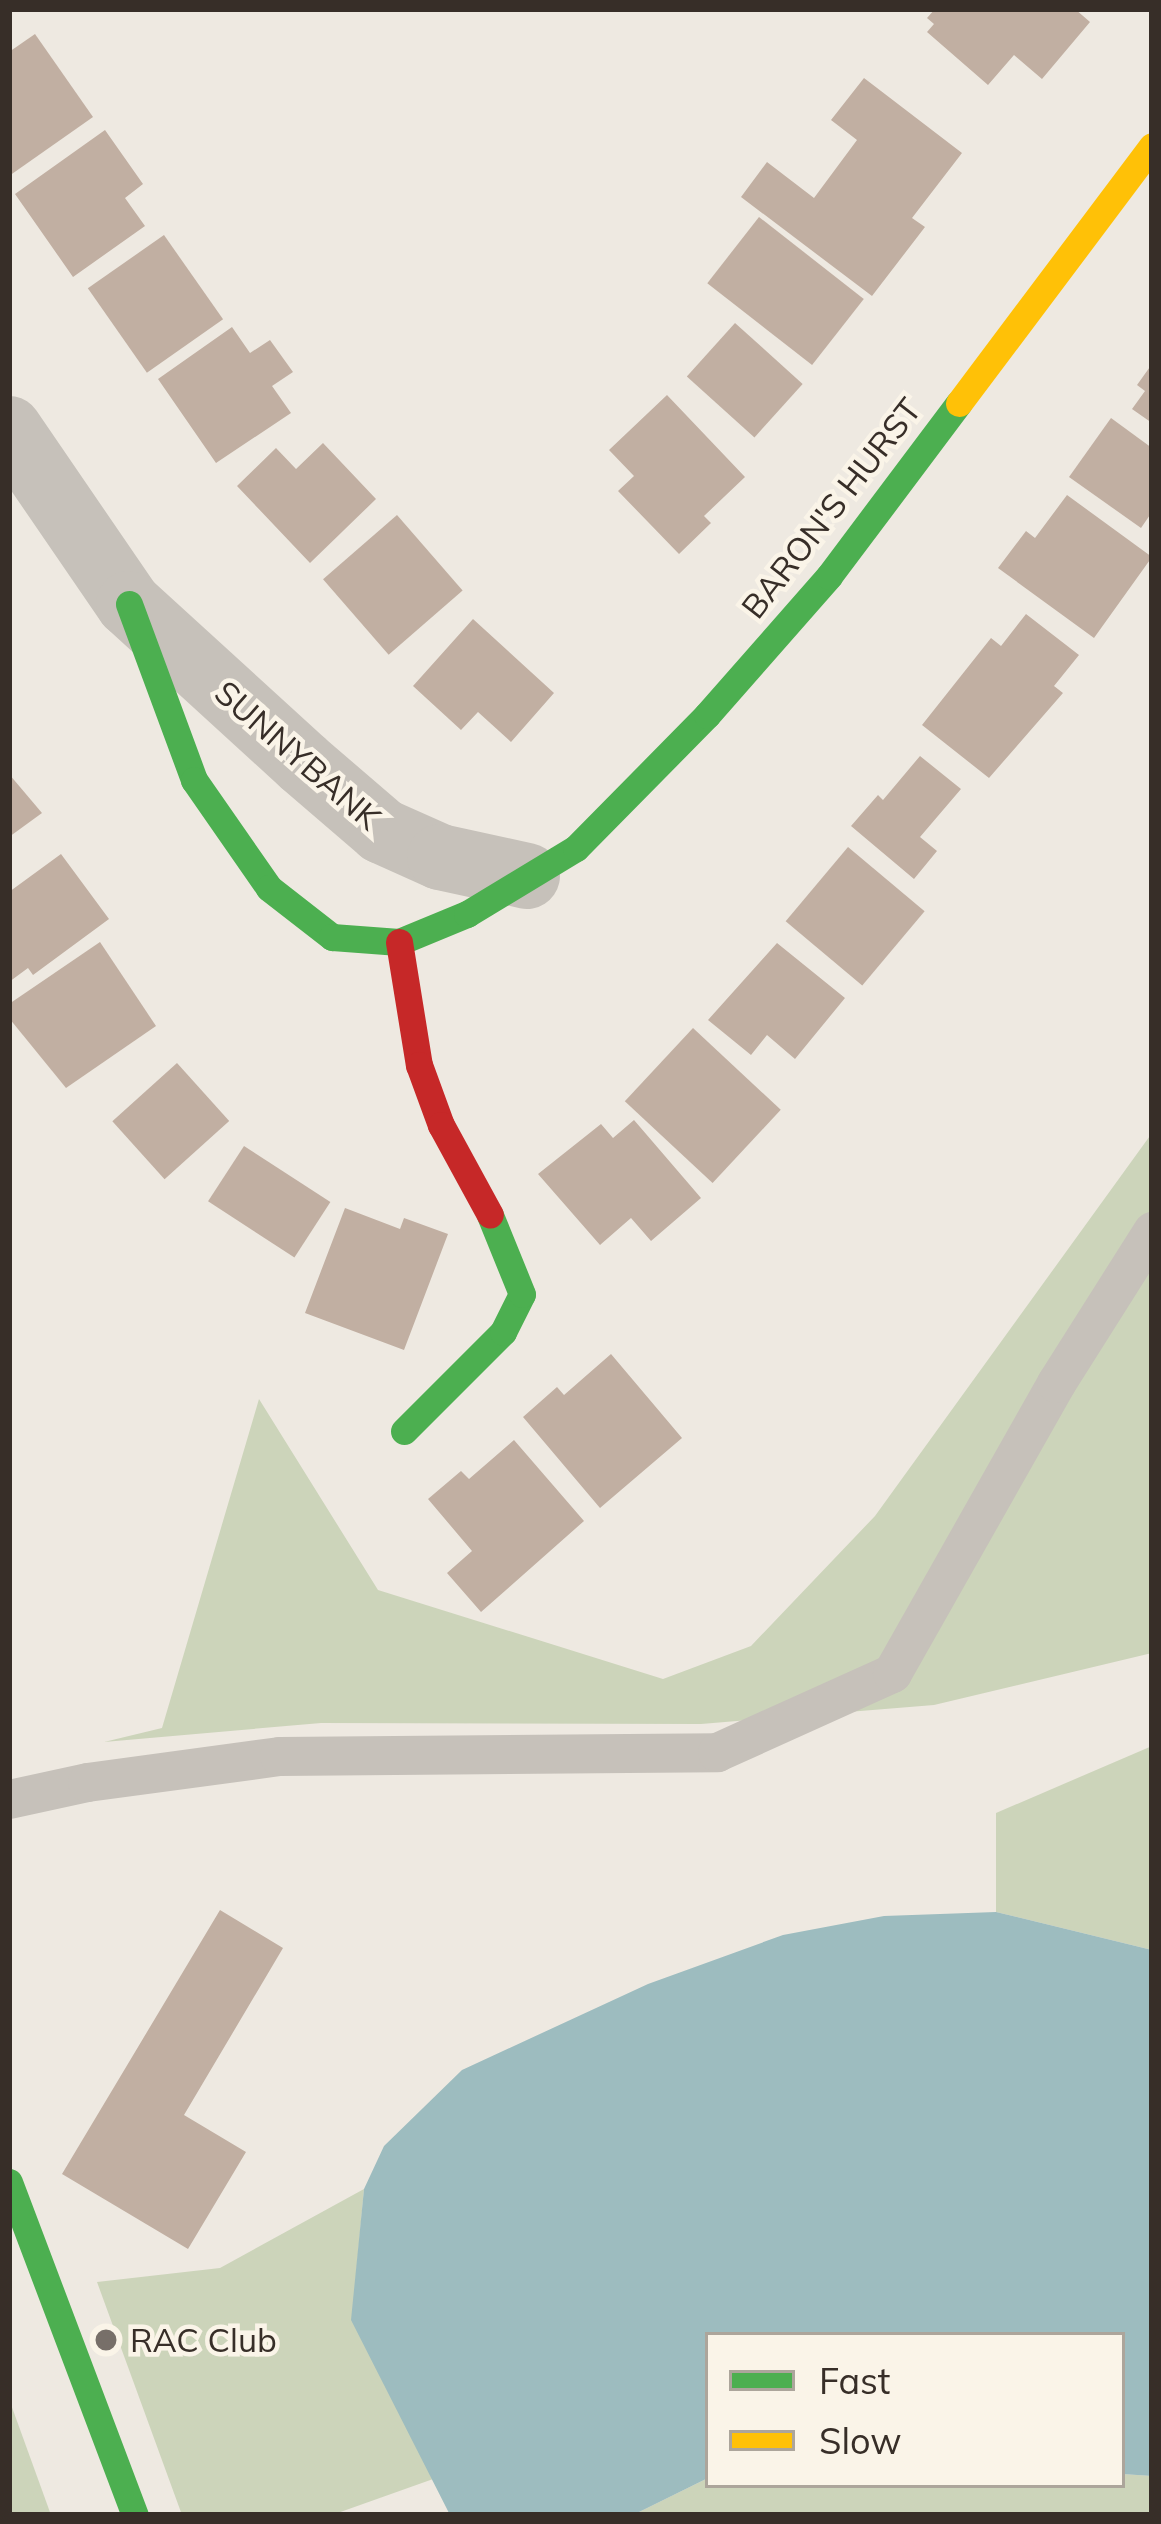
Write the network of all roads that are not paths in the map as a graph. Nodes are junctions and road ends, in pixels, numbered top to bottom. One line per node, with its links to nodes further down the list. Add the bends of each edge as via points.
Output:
1 (1152, 146): 4 (street, BARON'S HURST, via 829,576 576,848)
2 (9, 429): 3 (street, SUNNYBANK)
3 (129, 604): 4 (street, SUNNYBANK, via 382,831 440,856); 5 (street, SUNNYBANK, via 194,780 269,887 332,937)
4 (526, 876): 5 (street, SUNNYBANK, via 467,914)
5 (399, 942): 7 (street, via 419,1065 522,1294 502,1332)
6 (1152, 1231): 8 (lane, via 892,1672 717,1752 279,1756)
7 (404, 1431)
8 (9, 1799)
9 (9, 2182): 10 (street)
10 (135, 2515)

